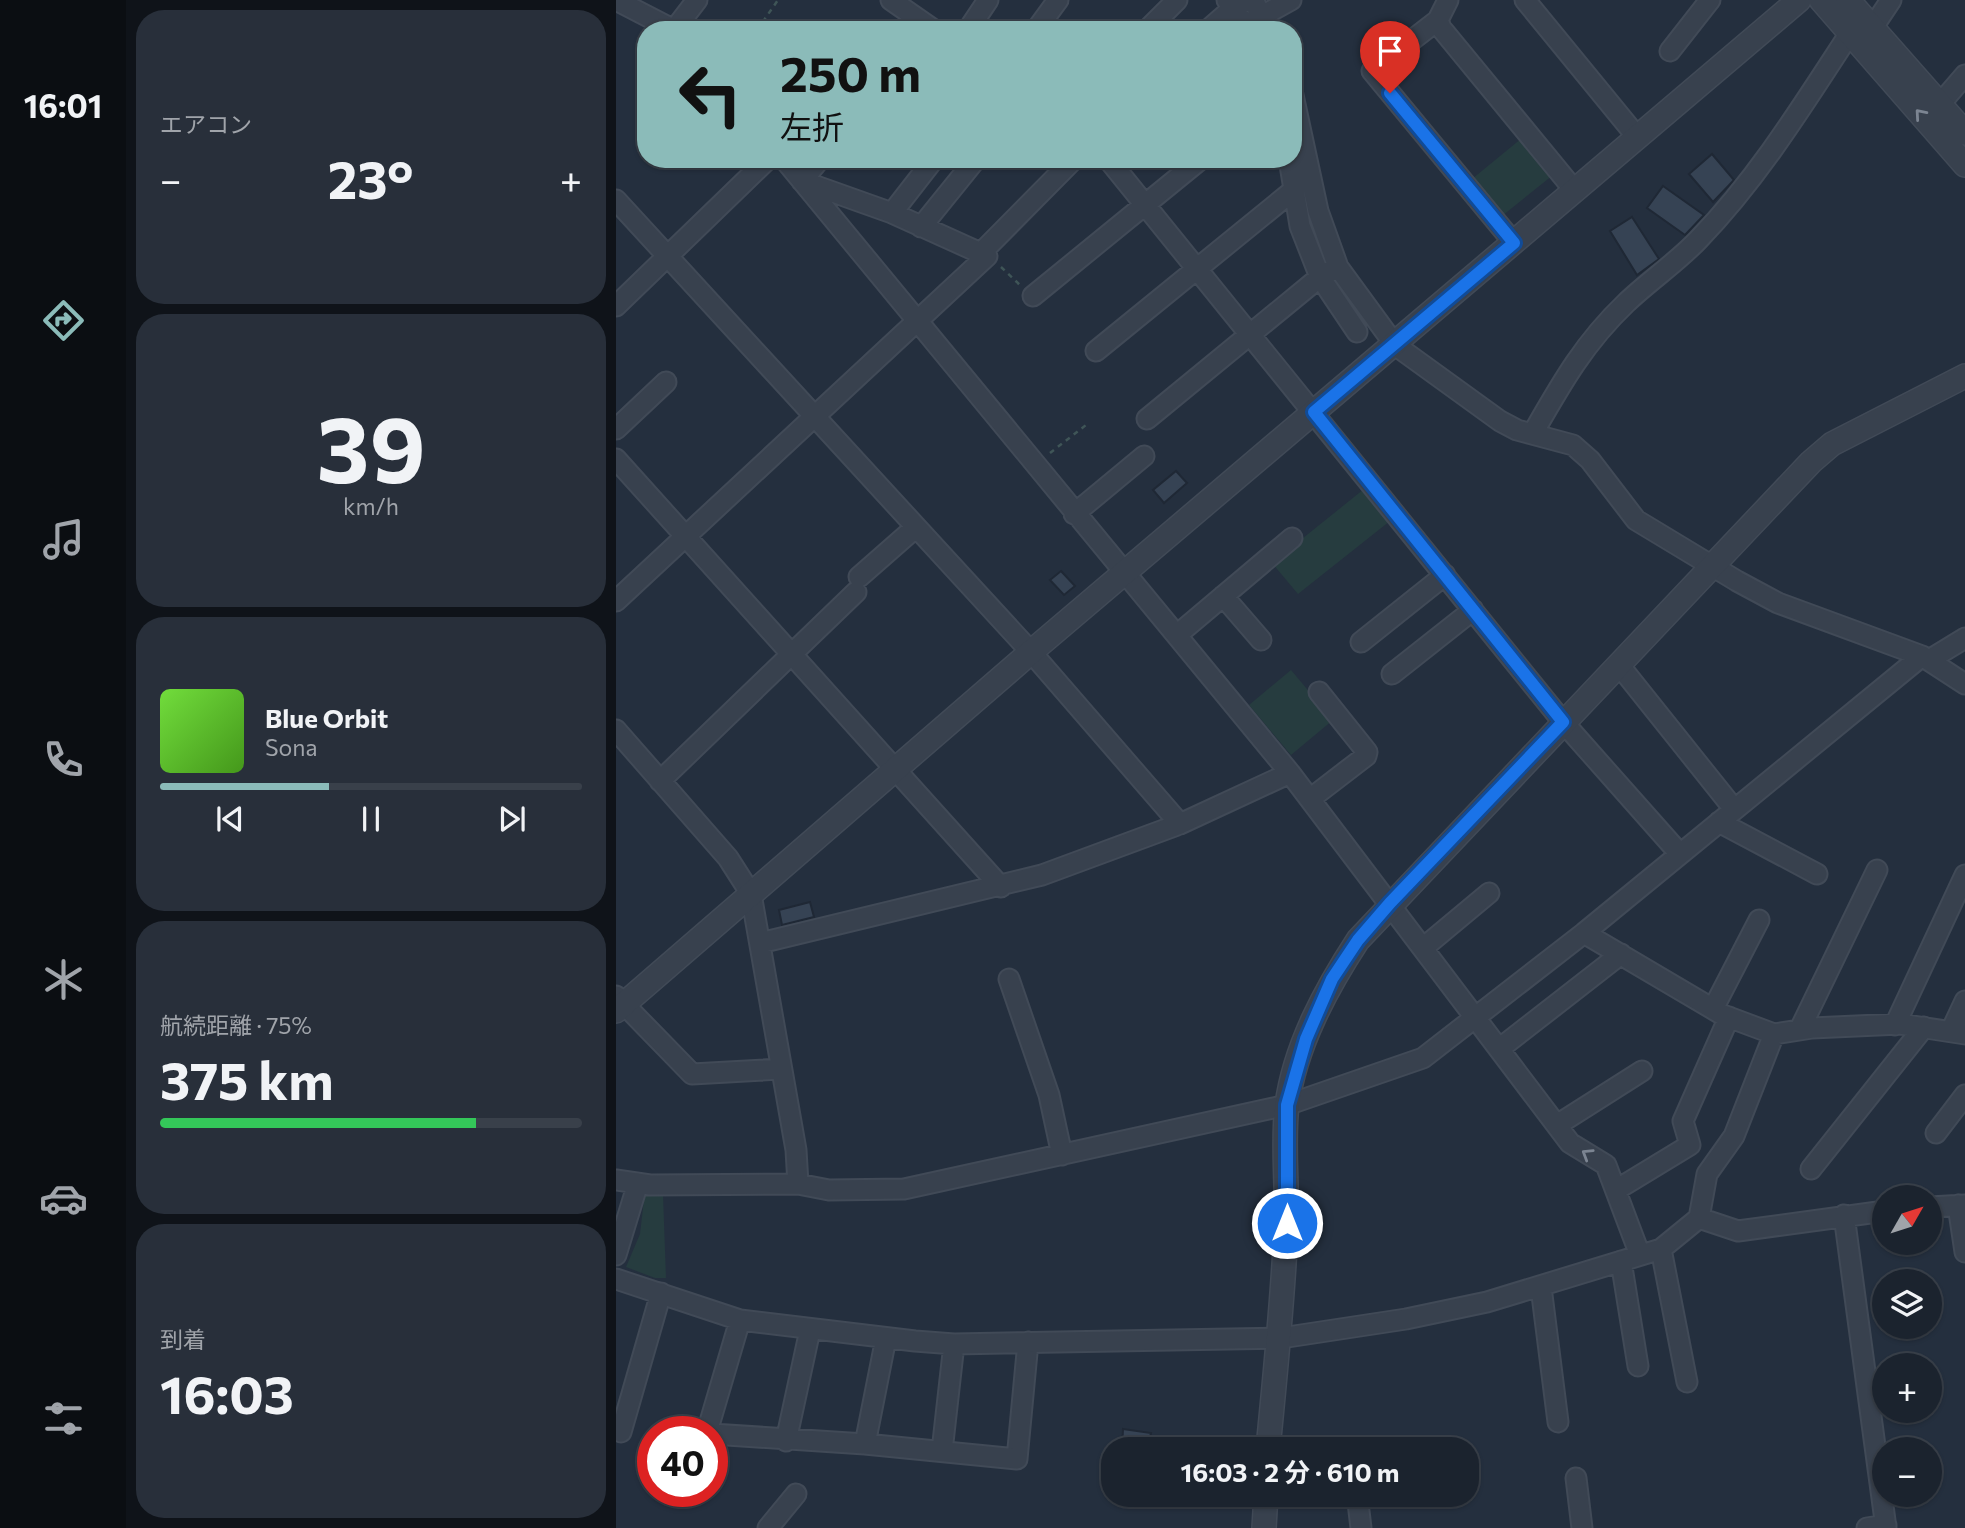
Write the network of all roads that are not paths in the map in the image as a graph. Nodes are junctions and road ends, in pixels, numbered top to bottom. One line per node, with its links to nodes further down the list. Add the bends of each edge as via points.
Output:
1 (697, 0): 18 (street)
2 (891, 0): 19 (street)
3 (988, 0): 20 (street)
4 (1058, 0): 21 (street)
5 (1177, 0): 22 (street)
6 (1291, 0): 15 (street)
7 (1448, 0): 16 (street)
8 (1525, 0): 31 (street)
9 (1710, 0): 26 (street)
10 (1799, 0): 31 (street)
11 (1821, 0): 25 (street)
12 (1848, 0): 24 (street)
13 (1891, 0): 24 (street)
14 (621, 8): 17 (street)
15 (1249, 12): 23 (street)
16 (1438, 19): 44 (street); 49 (street, via 1372,71)
17 (652, 21)
18 (681, 21)
19 (907, 21)
20 (974, 21)
21 (1043, 21)
22 (1156, 21)
23 (1228, 21)
24 (1873, 27): 28 (street)
25 (1850, 33): 32 (street, one-way to 25); 68 (street, via 1769,156 1697,241 1595,334 1576,357)
26 (1670, 51)
27 (1965, 75): 28 (street)
28 (1940, 104): 29 (street)
29 (1965, 133)
30 (1302, 136): 52 (street, via 1318,211)
31 (1638, 138): 44 (street)
32 (1965, 165)
33 (759, 168): 51 (street)
34 (791, 168): 42 (street)
35 (813, 168): 42 (street)
36 (927, 168): 47 (street)
37 (969, 168): 48 (street)
38 (1065, 168): 50 (street)
39 (1116, 168): 46 (street)
40 (1190, 168): 46 (street)
41 (1291, 168): 43 (street)
42 (802, 181): 47 (street); 57 (street)
43 (1295, 189): 53 (street); 54 (street, via 1300,226)
44 (1575, 191): 49 (street)
45 (616, 200): 51 (street)
46 (1146, 204): 53 (street); 55 (street)
47 (892, 213): 48 (street)
48 (921, 227): 50 (street)
49 (1514, 243): 60 (street)
50 (983, 255): 57 (street)
51 (667, 258): 56 (street); 65 (street)
52 (1338, 267): 54 (street); 60 (street)
53 (1197, 268): 59 (street); 61 (street)
54 (1320, 277): 58 (street); 59 (street)
55 (1033, 296)
56 (616, 306)
57 (917, 321): 65 (street); 71 (street)
58 (1357, 332)
59 (1251, 334): 64 (street); 66 (street)
60 (1395, 345): 64 (street); 68 (street, via 1500,421)
61 (1096, 351)
62 (1965, 376): 75 (street, via 1832,444)
63 (666, 382): 67 (street)
64 (1314, 412): 76 (street); 77 (street)
65 (816, 418): 72 (street); 73 (street)
66 (1147, 419)
67 (616, 429)
68 (1532, 433): 75 (street, via 1573,445 1636,520)
69 (1144, 456): 71 (street)
70 (616, 459): 73 (street)
71 (1074, 514): 76 (street)
72 (916, 527): 85 (street); 86 (street)
73 (686, 535): 78 (street); 86 (street)
74 (1293, 538): 79 (street)
75 (1713, 567): 87 (street, via 1778,603); 88 (street)
76 (1125, 575): 81 (street); 85 (street)
77 (1445, 575): 80 (street); 84 (street)
78 (618, 595)
79 (1223, 596): 81 (street); 83 (street)
80 (1473, 610): 89 (street); 92 (street)
81 (1177, 635): 95 (street)
82 (1965, 638): 87 (street)
83 (1261, 640)
84 (1361, 642)
85 (1031, 652): 94 (street); 99 (street)
86 (791, 654): 94 (street); 96 (street)
87 (1926, 658): 90 (street); 98 (street)
88 (1619, 665): 92 (street); 98 (street)
89 (1391, 674)
90 (1965, 684)
91 (1319, 692): 97 (street, via 1367,752)
92 (1563, 722): 100 (street); 107 (street)
93 (616, 730): 96 (street)
94 (897, 768): 104 (street); 106 (street)
95 (1290, 773): 97 (street); 99 (street)
96 (660, 780): 106 (street, via 728,858)
97 (1310, 799): 107 (street)
98 (1726, 815): 100 (street); 102 (street)
99 (1180, 824): 104 (street)
100 (1680, 854): 109 (street)
101 (1877, 870): 120 (street)
102 (1817, 874)
103 (1965, 875): 118 (street)
104 (1001, 887): 110 (street)
105 (1489, 893): 111 (street)
106 (751, 894): 110 (street); 115 (street)
107 (1390, 903): 111 (street); 127 (street, via 1332,979 1306,1039)
108 (1759, 920): 116 (street)
109 (1584, 933): 112 (street); 117 (street)
110 (760, 943): 124 (street)
111 (1423, 948): 117 (street)
112 (1621, 954): 116 (street); 123 (street)
113 (1010, 979): 130 (street, via 1049,1095)
114 (1965, 1001): 121 (street)
115 (619, 1004): 124 (street, via 692,1074)
116 (1721, 1013): 122 (street); 135 (street, via 1683,1121 1690,1145)
117 (1474, 1016): 123 (street); 127 (street, via 1423,1058)
118 (1895, 1025): 119 (street); 120 (street)
119 (1924, 1027): 121 (street); 131 (street)
120 (1800, 1029): 122 (street)
121 (1958, 1032)
122 (1774, 1034): 140 (street, via 1734,1136 1707,1174)
123 (1499, 1049): 128 (street)
124 (780, 1069): 134 (street)
125 (1642, 1071): 128 (street)
126 (1965, 1095): 129 (street)
127 (1287, 1105): 130 (street); 151 (street)
128 (1557, 1125): 135 (street, one-way to 128, via 1606,1165 1570,1143)
129 (1936, 1133)
130 (1062, 1155): 134 (street, via 904,1189 829,1190)
131 (1811, 1169)
132 (616, 1180): 133 (street)
133 (638, 1183): 134 (street); 143 (street)
134 (799, 1184)
135 (1616, 1190): 144 (street)
136 (1961, 1205): 137 (street); 142 (street)
137 (1942, 1206)
138 (1872, 1212): 139 (street)
139 (1844, 1215): 140 (street, via 1738,1231); 168 (street)
140 (1699, 1218): 141 (street)
141 (1661, 1249): 144 (street); 155 (street)
142 (1965, 1252)
143 (616, 1255)
144 (1630, 1258): 146 (street); 154 (street)
145 (616, 1279): 147 (street)
146 (1541, 1287): 151 (street, via 1406,1319); 157 (street)
147 (661, 1293): 148 (street); 158 (street)
148 (740, 1320): 149 (street); 156 (street)
149 (810, 1330): 150 (street); 161 (street)
150 (886, 1338): 153 (street); 162 (street)
151 (1281, 1338): 152 (street); 160 (street)
152 (1028, 1342): 153 (street); 163 (street, via 1017,1459)
153 (954, 1344): 163 (street)
154 (1638, 1366)
155 (1687, 1382)
156 (712, 1416)
157 (1558, 1422)
158 (621, 1432)
159 (728, 1436): 161 (street)
160 (1269, 1437)
161 (786, 1441): 162 (street)
162 (865, 1444): 163 (street)
163 (942, 1451)
164 (1576, 1478): 172 (street)
165 (796, 1494): 169 (street)
166 (1265, 1507): 170 (street)
167 (1359, 1507): 171 (street)
168 (1880, 1527)
169 (768, 1528)
170 (1264, 1528)
171 (1362, 1528)
172 (1582, 1528)

